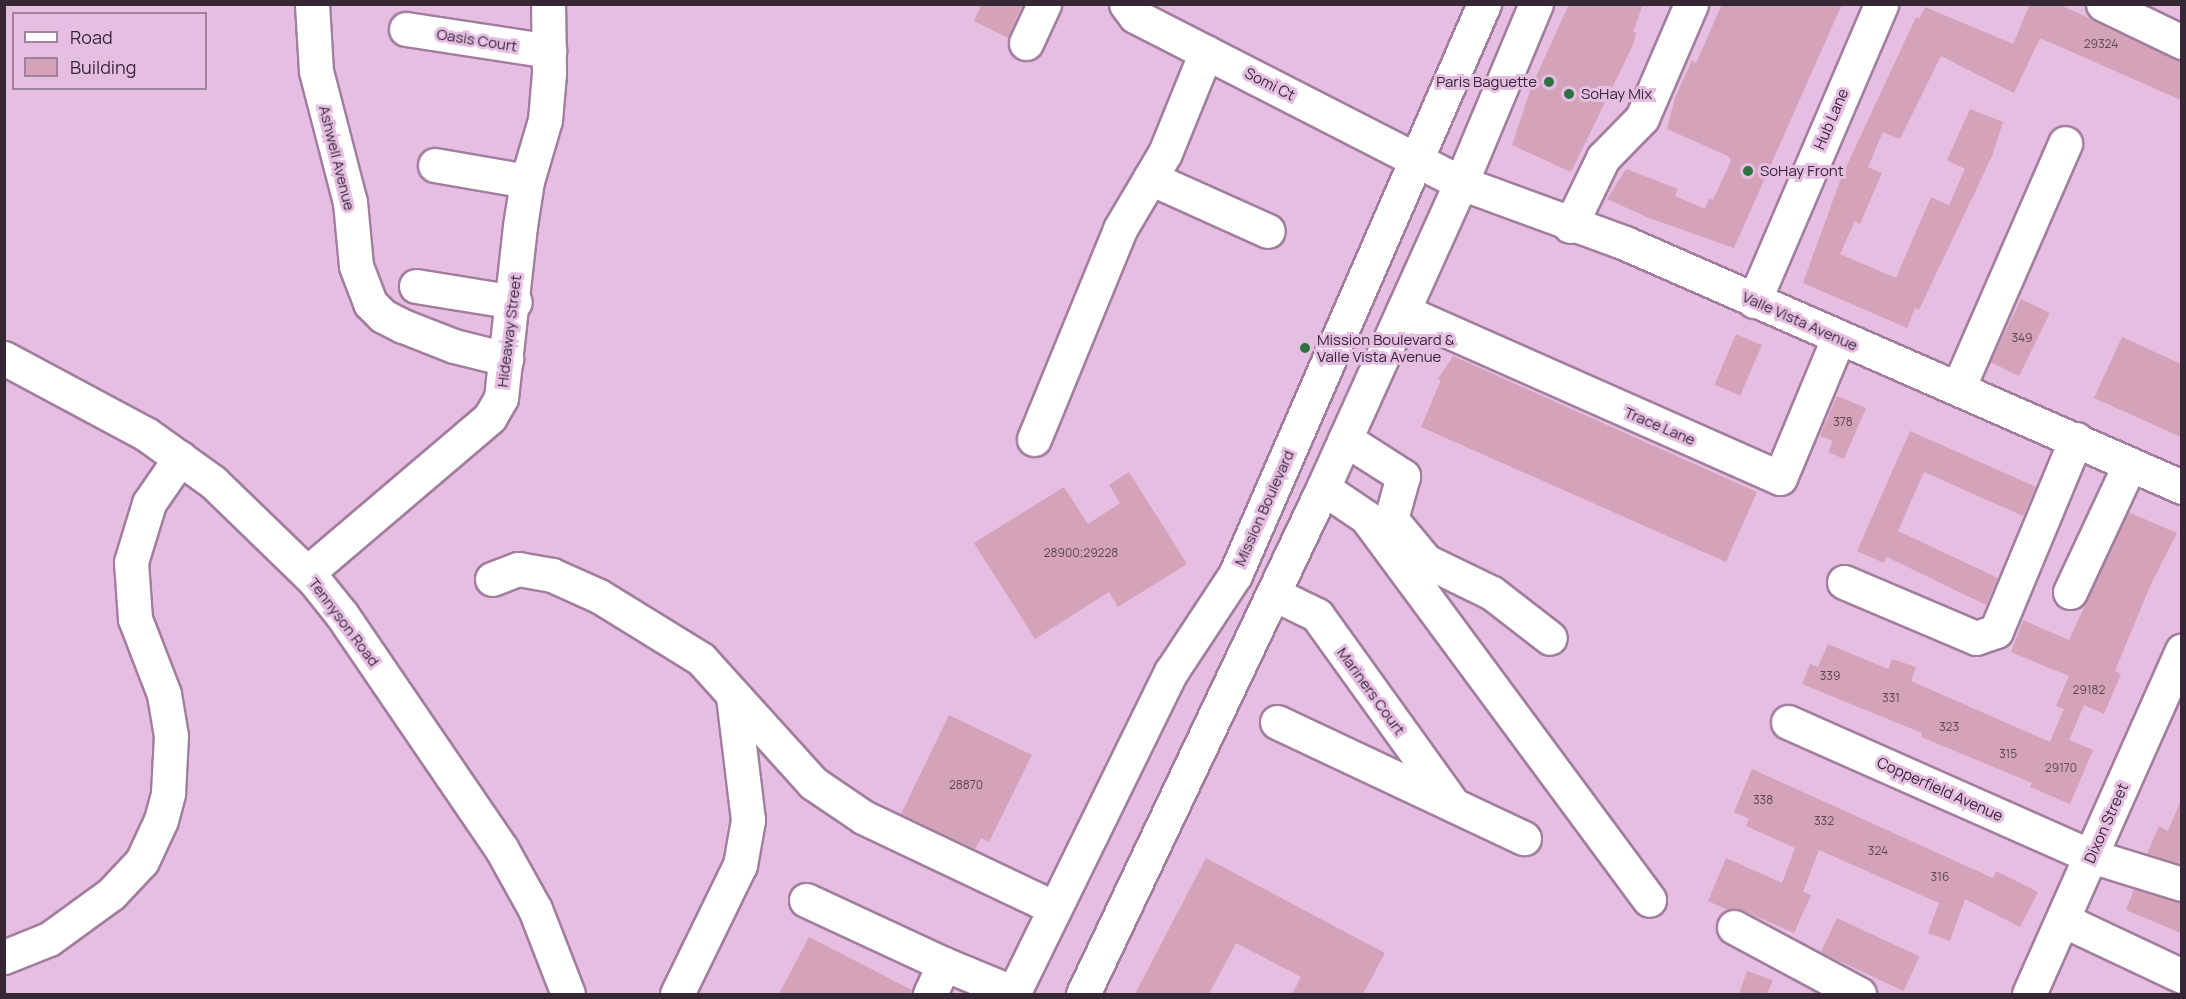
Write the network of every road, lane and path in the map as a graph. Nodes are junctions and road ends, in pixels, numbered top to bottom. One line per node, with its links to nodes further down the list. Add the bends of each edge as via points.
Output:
1 (312, 4): 30 (street, Ashwell Avenue, via 316,71 350,202 357,266 369,303 382,316 403,326 454,346)
2 (548, 4): 14 (street, Hideaway Street)
3 (1044, 4): 13 (street)
4 (1126, 4): 10 (street, Somi Ct, via 1135,16)
5 (1484, 4): 17 (street, Mission Boulevard)
6 (1536, 4): 21 (street)
7 (1691, 4): 22 (street, via 1642,118 1603,158)
8 (1881, 4): 25 (street, Hub Lane)
9 (2103, 4): 12 (street)
10 (1161, 16): 15 (street, Somi Ct)
11 (406, 29): 14 (street, Oasis Court)
12 (2181, 42)
13 (1026, 43)
14 (549, 51): 20 (street, Hideaway Street, via 545,120)
15 (1206, 52): 17 (street, Somi Ct); 19 (street, via 1165,153)
16 (2065, 143): 31 (street)
17 (1416, 161): 21 (street, Valle Vista Avenue); 55 (street, Mission Boulevard, via 1235,575 1170,672)
18 (435, 165): 20 (street)
19 (1150, 178): 23 (street); 32 (street, via 1120,229)
20 (527, 181): 26 (street, Hideaway Street)
21 (1461, 183): 22 (street, Valle Vista Avenue); 27 (street)
22 (1570, 226): 25 (street, Valle Vista Avenue, via 1625,243)
23 (1268, 231)
24 (416, 286): 26 (street)
25 (1754, 301): 28 (street, Valle Vista Avenue)
26 (514, 302): 30 (street, Hideaway Street)
27 (1403, 311): 28 (street, Trace Lane, via 1780,478); 33 (street)
28 (1838, 339): 31 (street, Valle Vista Avenue)
29 (4, 358): 35 (street, Tennyson Road, via 111,414)
30 (506, 359): 39 (street, Hideaway Street, via 501,398 490,417)
31 (1959, 386): 34 (street, Valle Vista Avenue)
32 (1034, 439)
33 (1345, 439): 38 (street); 44 (street, via 1403,476 1391,519 1426,561 1492,593)
34 (2076, 439): 36 (street, Valle Vista Avenue); 41 (street, via 1996,631 1976,638)
35 (180, 458): 39 (street, Tennyson Road, via 239,505); 58 (street, via 149,503 131,562 135,619 164,694 171,736 168,793 161,820 142,861 111,894 49,939)
36 (2130, 464): 37 (street, Valle Vista Avenue); 42 (street)
37 (2181, 487)
38 (1323, 488): 43 (street); 54 (street, via 1366,518)
39 (307, 573): 61 (street, Tennyson Road, via 342,615 501,848 535,909)
40 (492, 579): 46 (street, via 518,569 552,575 598,596 700,659)
41 (1844, 582)
42 (2070, 592)
43 (1274, 594): 49 (street, Mariners Court, via 1317,615); 65 (street)
44 (1550, 638)
45 (2181, 651): 51 (street, Dixon Street)
46 (733, 696): 55 (street, via 813,783 863,817); 62 (street, via 748,820 740,865)
47 (1277, 722): 49 (street, Mariners Court)
48 (1788, 722): 51 (street, Copperfield Avenue)
49 (1453, 804): 50 (street, Mariners Court)
50 (1524, 838)
51 (2091, 856): 52 (street, Copperfield Avenue); 56 (street, Dixon Street)
52 (2181, 884)
53 (806, 900): 59 (street)
54 (1649, 900)
55 (1055, 909): 64 (street, Mission Boulevard)
56 (2063, 920): 60 (street); 67 (street, Dixon Street)
57 (1734, 927): 66 (street)
58 (4, 957)
59 (944, 964): 63 (street); 64 (street)
60 (2181, 976)
61 (568, 994)
62 (677, 994)
63 (930, 994)
64 (1013, 994)
65 (1083, 994)
66 (1859, 994)
67 (2030, 994)

